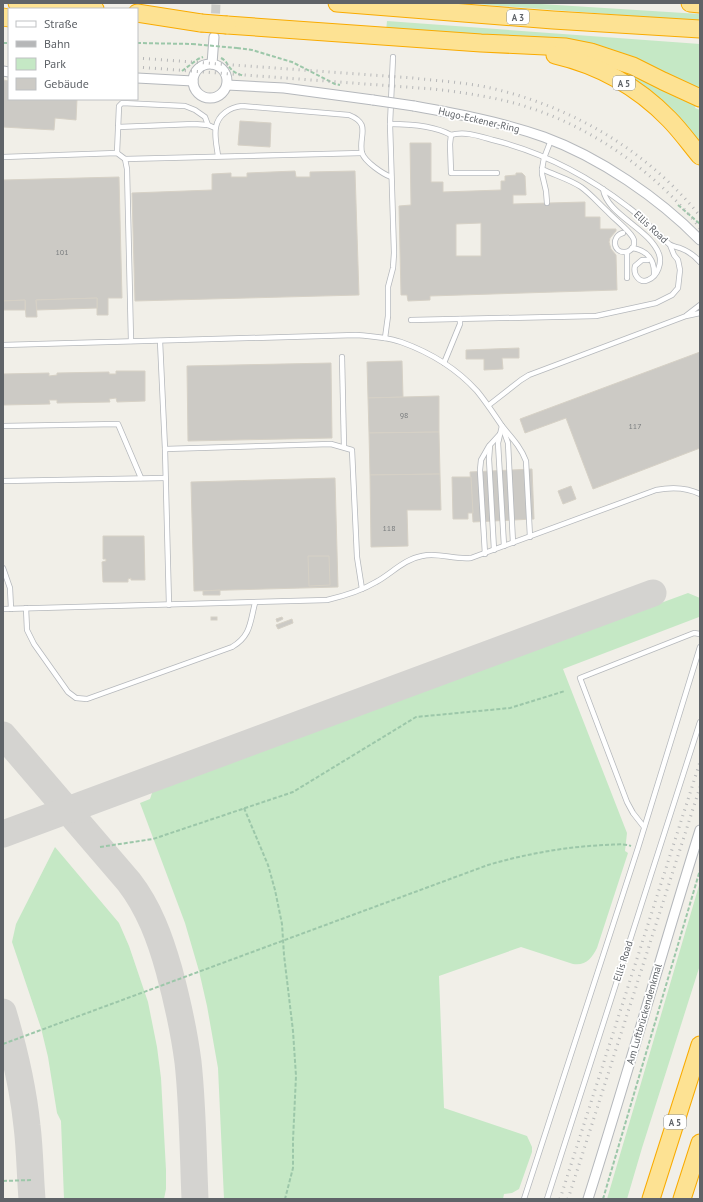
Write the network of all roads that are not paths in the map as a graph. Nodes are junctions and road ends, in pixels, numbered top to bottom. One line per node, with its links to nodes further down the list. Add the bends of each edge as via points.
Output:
1 (17, 3): 5 (highway)
2 (337, 3): 9 (highway, A 3)
3 (690, 3): 4 (highway)
4 (700, 4)
5 (83, 8)
6 (138, 13): 7 (highway)
7 (201, 23): 8 (highway); 11 (highway, bridge)
8 (138, 24)
9 (700, 29)
10 (214, 37): 13 (street)
11 (526, 46): 17 (highway, via 566,47 598,54 633,66); 27 (highway, A 5, via 595,68 631,87 668,118)
12 (393, 57): 18 (lane)
13 (212, 60): 15 (street, via 197,70); 16 (street, via 224,70)
14 (138, 78): 15 (street)
15 (193, 81): 16 (street, via 197,92 211,99 222,94)
16 (227, 85): 23 (street, Hugo-Eckener-Ring, bridge, via 284,88 452,112)
17 (700, 98)
18 (390, 124): 22 (lane, via 444,131); 33 (lane)
19 (208, 125): 20 (lane); 20 (lane, via 205,117 185,106 122,103 119,106); 21 (lane)
20 (118, 127): 24 (lane)
21 (216, 128): 25 (lane, via 225,112 236,106 349,115 361,122); 26 (lane)
22 (451, 135): 29 (lane, Ellis Road, via 473,134 512,144); 32 (lane, via 451,173)
23 (551, 140): 29 (lane); 37 (street, Hugo-Eckener-Ring, via 619,175 683,223)
24 (117, 153): 28 (lane); 30 (lane)
25 (362, 153): 26 (lane); 33 (lane, via 366,160)
26 (218, 156): 30 (lane)
27 (700, 156)
28 (3, 157)
29 (544, 158): 31 (lane); 34 (lane, Ellis Road, via 582,175)
30 (125, 159): 52 (lane)
31 (542, 168): 35 (lane); 39 (lane, via 573,183 594,198 632,237)
32 (497, 173)
33 (391, 177): 50 (lane, via 394,257 388,287 388,316)
34 (603, 189): 38 (lane, Ellis Road, via 629,207); 43 (lane, via 607,203 632,223 658,251 660,264)
35 (547, 203)
36 (623, 233): 40 (lane, via 617,236 614,242 619,251)
37 (700, 240)
38 (670, 245): 42 (lane, Ellis Road, via 687,252); 48 (lane, via 680,270 678,288 672,295 656,303 596,316)
39 (632, 248): 40 (lane); 43 (lane, via 648,254 654,265)
40 (627, 252): 44 (lane)
41 (648, 260): 43 (lane, via 637,263 634,273 644,281)
42 (700, 262)
43 (653, 276)
44 (627, 278)
45 (700, 305): 47 (lane)
46 (700, 313): 47 (lane)
47 (686, 316): 56 (lane, via 529,375)
48 (460, 319): 49 (lane); 55 (lane)
49 (411, 320)
50 (384, 338): 51 (lane, via 356,335); 55 (lane, via 407,345)
51 (160, 341): 52 (lane); 62 (lane)
52 (131, 342): 53 (lane)
53 (3, 345)
54 (342, 357): 61 (lane)
55 (444, 363): 56 (lane)
56 (489, 405): 58 (lane)
57 (3, 426): 63 (lane, via 118,424)
58 (502, 426): 59 (lane); 67 (lane, via 523,453 526,461); 68 (lane, via 508,443)
59 (500, 434): 60 (lane); 69 (lane, via 498,443)
60 (490, 444): 70 (lane); 71 (lane, via 480,470)
61 (344, 448): 62 (lane, via 331,444); 73 (lane, via 352,450 357,558)
62 (165, 449): 64 (lane)
63 (141, 478): 64 (lane); 65 (lane)
64 (165, 478): 75 (lane)
65 (3, 481)
66 (700, 494): 67 (lane, via 677,488 656,490)
67 (530, 537): 68 (lane)
68 (514, 543): 69 (lane)
69 (504, 546): 70 (lane)
70 (494, 550): 71 (lane)
71 (485, 554): 73 (lane, via 463,559 439,555 421,556 411,559)
72 (3, 568): 76 (lane, via 10,588)
73 (362, 589): 74 (lane, via 327,600)
74 (255, 602): 75 (lane); 77 (lane, via 244,638 232,647 87,699 76,698 68,692 34,644 27,630)
75 (169, 605): 77 (lane)
76 (11, 608): 77 (lane); 78 (lane)
77 (26, 608)
78 (3, 609)
79 (700, 634): 82 (lane, via 694,632 580,678 627,802 632,813)
80 (700, 647): 82 (lane)
81 (700, 722): 87 (lane, Ellis Road)
82 (644, 827): 86 (lane)
83 (700, 830): 88 (street, Am Luftbrückendenkmal)
84 (700, 1045): 89 (highway, A 5)
85 (700, 1144): 90 (highway)
86 (524, 1199)
87 (547, 1199)
88 (588, 1199)
89 (651, 1199)
90 (682, 1199)

